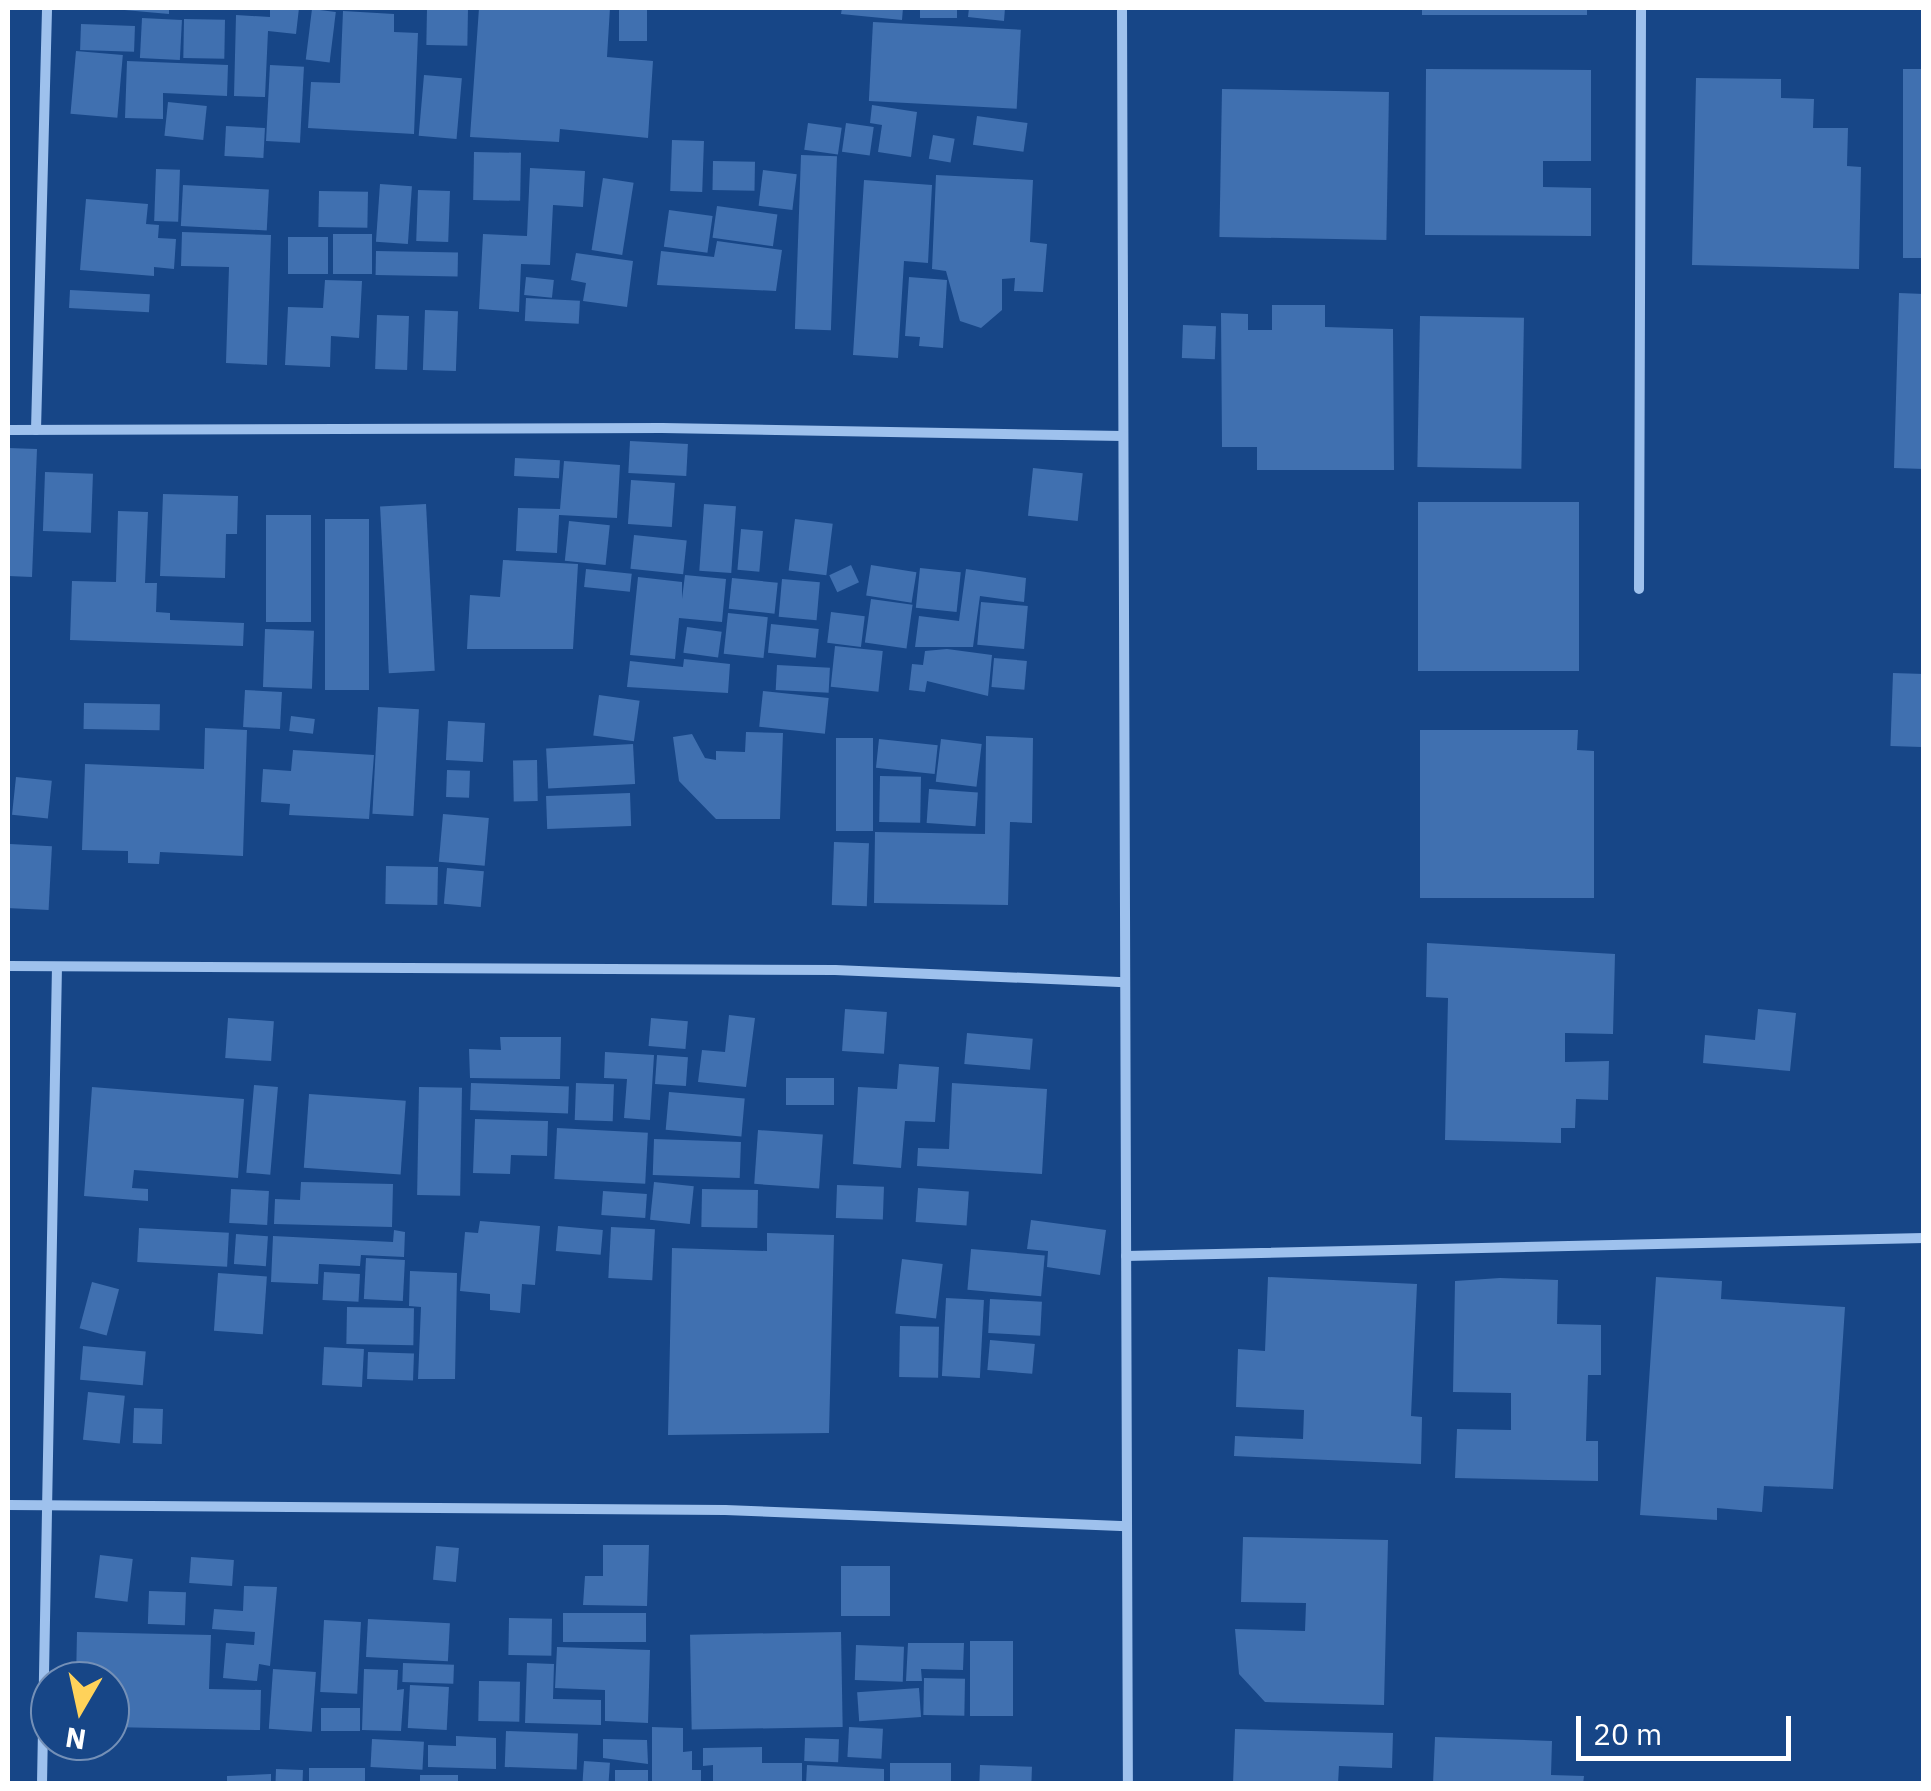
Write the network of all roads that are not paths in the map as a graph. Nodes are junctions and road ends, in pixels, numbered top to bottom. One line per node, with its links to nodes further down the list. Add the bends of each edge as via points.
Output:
1 (47, 8): 5 (street)
2 (1122, 8): 6 (street)
3 (1641, 8): 7 (street)
4 (8, 430): 5 (street)
5 (36, 430): 6 (street, via 662,428)
6 (1124, 436): 10 (street)
7 (1639, 589)
8 (8, 966): 9 (street)
9 (58, 967): 10 (street, via 834,970); 14 (street)
10 (1124, 982): 12 (street)
11 (1924, 1238): 12 (street)
12 (1126, 1256): 15 (street)
13 (8, 1505): 14 (street)
14 (46, 1505): 15 (street, via 724,1510); 16 (street)
15 (1127, 1526): 17 (street)
16 (42, 1784)
17 (1128, 1784)

